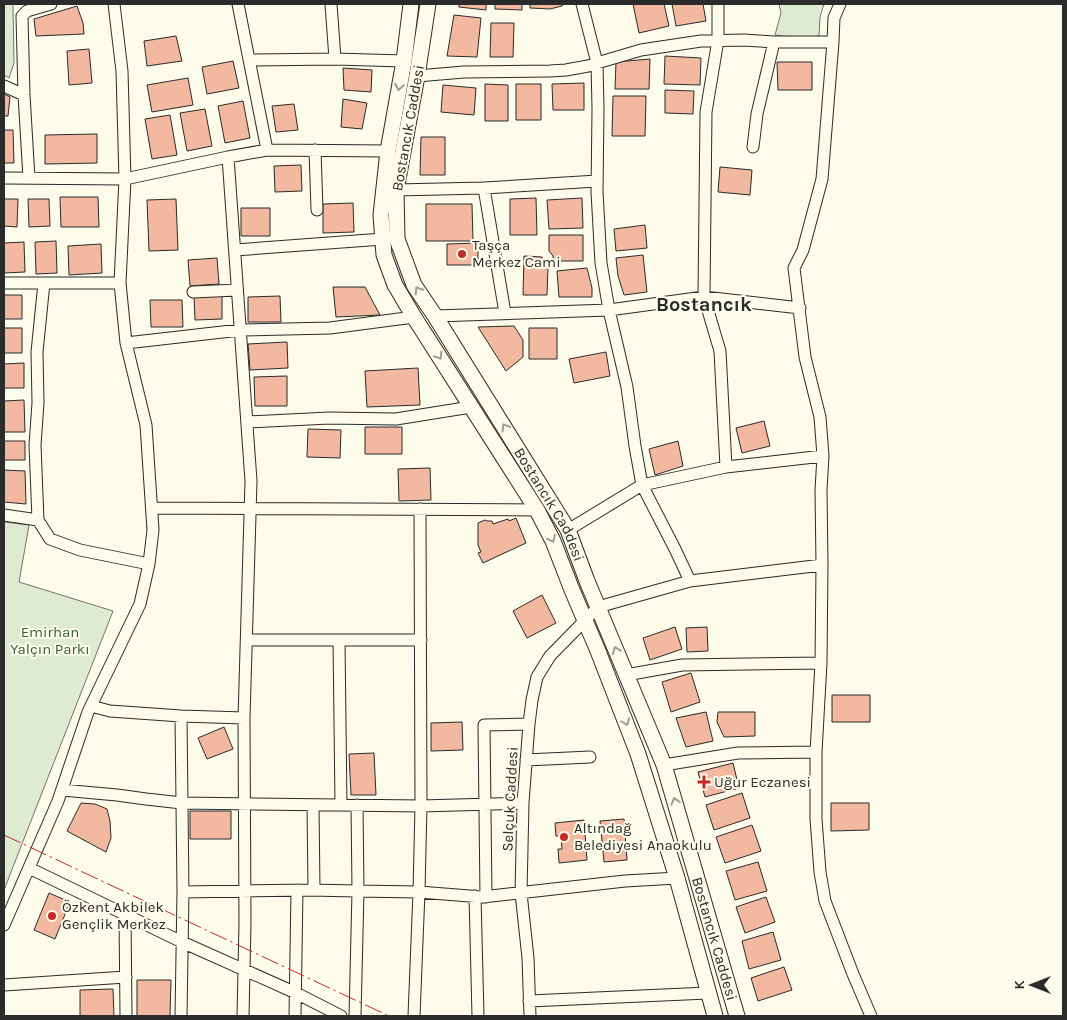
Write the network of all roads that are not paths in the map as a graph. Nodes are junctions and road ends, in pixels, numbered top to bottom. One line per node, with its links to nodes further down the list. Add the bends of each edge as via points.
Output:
1 (51, 4): 10 (street)
2 (114, 4): 28 (street, via 122,71)
3 (238, 4): 15 (street)
4 (331, 4): 14 (street)
5 (411, 4): 16 (main road, Bostancık Caddesi)
6 (428, 4): 18 (main road, Bostancık Caddesi)
7 (582, 4): 17 (street)
8 (718, 4): 11 (street)
9 (840, 4): 13 (street, via 834,18)
10 (25, 7): 20 (street, via 22,16)
11 (718, 40): 12 (street); 17 (street, via 641,50); 40 (street, via 706,112)
12 (774, 42): 13 (street); 21 (street, via 757,114)
13 (834, 42): 41 (street, via 822,179 803,250 794,268)
14 (334, 59): 15 (street); 16 (street)
15 (249, 60): 22 (street)
16 (404, 61): 24 (main road, Bostancık Caddesi, one-way to 24)
17 (597, 63): 18 (street, via 550,71); 29 (street)
18 (417, 76): 31 (main road, Bostancık Caddesi)
19 (4, 86): 20 (street)
20 (24, 95): 27 (street)
21 (753, 147)
22 (267, 150): 23 (street); 25 (street)
23 (315, 150): 24 (street); 32 (street)
24 (388, 151): 33 (main road, Bostancık Caddesi, via 381,215)
25 (228, 157): 28 (street); 34 (street)
26 (4, 178): 27 (street)
27 (30, 178): 28 (street)
28 (125, 179): 37 (street)
29 (597, 182): 30 (street); 42 (street, via 601,263)
30 (484, 188): 31 (street); 43 (street)
31 (396, 190): 45 (main road, Bostancık Caddesi, one-way to 31, via 414,285 397,239)
32 (317, 210)
33 (382, 239): 34 (street); 44 (main road, Bostancık Caddesi, via 395,285)
34 (235, 250): 38 (street)
35 (4, 283): 36 (street)
36 (44, 283): 37 (street); 58 (street, via 37,352 35,445)
37 (120, 283): 47 (street)
38 (237, 290): 39 (street); 46 (street)
39 (193, 292)
40 (704, 298): 41 (street); 42 (street); 51 (street, via 720,351)
41 (800, 308): 50 (street, via 805,357 820,417)
42 (609, 310): 43 (street); 52 (street, via 627,387)
43 (505, 313): 45 (street)
44 (414, 316): 46 (street, via 330,328); 48 (main road, Bostancık Caddesi, one-way to 48)
45 (435, 316): 59 (main road, Bostancık Caddesi, one-way to 45)
46 (240, 330): 47 (street); 49 (street)
47 (126, 343): 53 (street, via 146,425)
48 (471, 407): 49 (street, via 396,419); 56 (main road, Bostancık Caddesi)
49 (247, 422): 54 (street)
50 (823, 456): 51 (street); 61 (street)
51 (726, 467): 52 (street)
52 (642, 485): 59 (street); 62 (street)
53 (152, 508): 54 (street); 60 (street)
54 (251, 508): 55 (street); 65 (street)
55 (420, 509): 56 (street); 67 (street)
56 (536, 510): 64 (main road, Bostancık Caddesi, one-way to 64, via 554,541)
57 (4, 515): 58 (street)
58 (38, 520): 60 (street, via 50,539 80,550)
59 (568, 530): 63 (main road, Bostancık Caddesi)
60 (149, 564): 70 (street, via 140,604)
61 (822, 565): 62 (street); 68 (street)
62 (690, 580): 63 (street)
63 (598, 607): 64 (street, Selçuk Caddesi); 69 (main road, Bostancık Caddesi, one-way to 63)
64 (584, 621): 73 (street, Selçuk Caddesi, via 550,656 537,677); 88 (main road, Bostancık Caddesi, one-way to 88, via 638,754)
65 (246, 640): 66 (street); 72 (street)
66 (339, 640): 67 (street); 84 (street)
67 (420, 640): 86 (street)
68 (821, 663): 69 (street, via 682,666); 74 (street)
69 (626, 675): 77 (main road, Bostancık Caddesi)
70 (91, 706): 71 (street, via 110,711); 78 (street)
71 (181, 716): 72 (street); 79 (street)
72 (244, 718): 81 (street)
73 (529, 724): 76 (street, Selçuk Caddesi); 82 (street, via 484,725)
74 (816, 752): 77 (street, via 738,753); 117 (street, via 816,819 826,901)
75 (590, 757): 76 (street)
76 (526, 760): 80 (street, Selçuk Caddesi)
77 (664, 765): 116 (main road, Bostancık Caddesi, one-way to 77)
78 (62, 790): 79 (street); 87 (street)
79 (182, 803): 81 (street); 93 (street)
80 (523, 803): 82 (street); 95 (street, Selçuk Caddesi)
81 (244, 804): 83 (street); 91 (street)
82 (486, 804): 86 (street); 96 (street)
83 (313, 805): 84 (street); 90 (street)
84 (341, 805): 85 (street)
85 (357, 805): 86 (street); 92 (street)
86 (421, 806): 94 (street)
87 (29, 868): 97 (street); 98 (street)
88 (677, 878): 95 (street); 104 (main road, Bostancık Caddesi)
89 (297, 890): 90 (street); 91 (street); 103 (street)
90 (314, 890): 92 (street)
91 (244, 891): 93 (street); 100 (street)
92 (358, 891): 94 (street); 111 (street)
93 (183, 892): 99 (street)
94 (419, 892): 96 (street); 112 (street)
95 (521, 894): 96 (street); 105 (street, Selçuk Caddesi)
96 (481, 897): 113 (street)
97 (126, 915): 99 (street); 101 (street)
98 (4, 925)
99 (182, 942): 100 (street); 107 (street)
100 (244, 969): 103 (street); 108 (street)
101 (126, 977): 102 (street); 106 (street)
102 (4, 985)
103 (296, 993): 109 (street); 110 (street)
104 (708, 993): 105 (street); 115 (main road, Bostancık Caddesi)
105 (529, 1001): 114 (street, Selçuk Caddesi)
106 (126, 1016)
107 (181, 1016)
108 (243, 1016)
109 (295, 1016)
110 (341, 1016)
111 (355, 1016)
112 (414, 1016)
113 (478, 1016)
114 (530, 1016)
115 (715, 1016)
116 (737, 1016)
117 (872, 1016)

